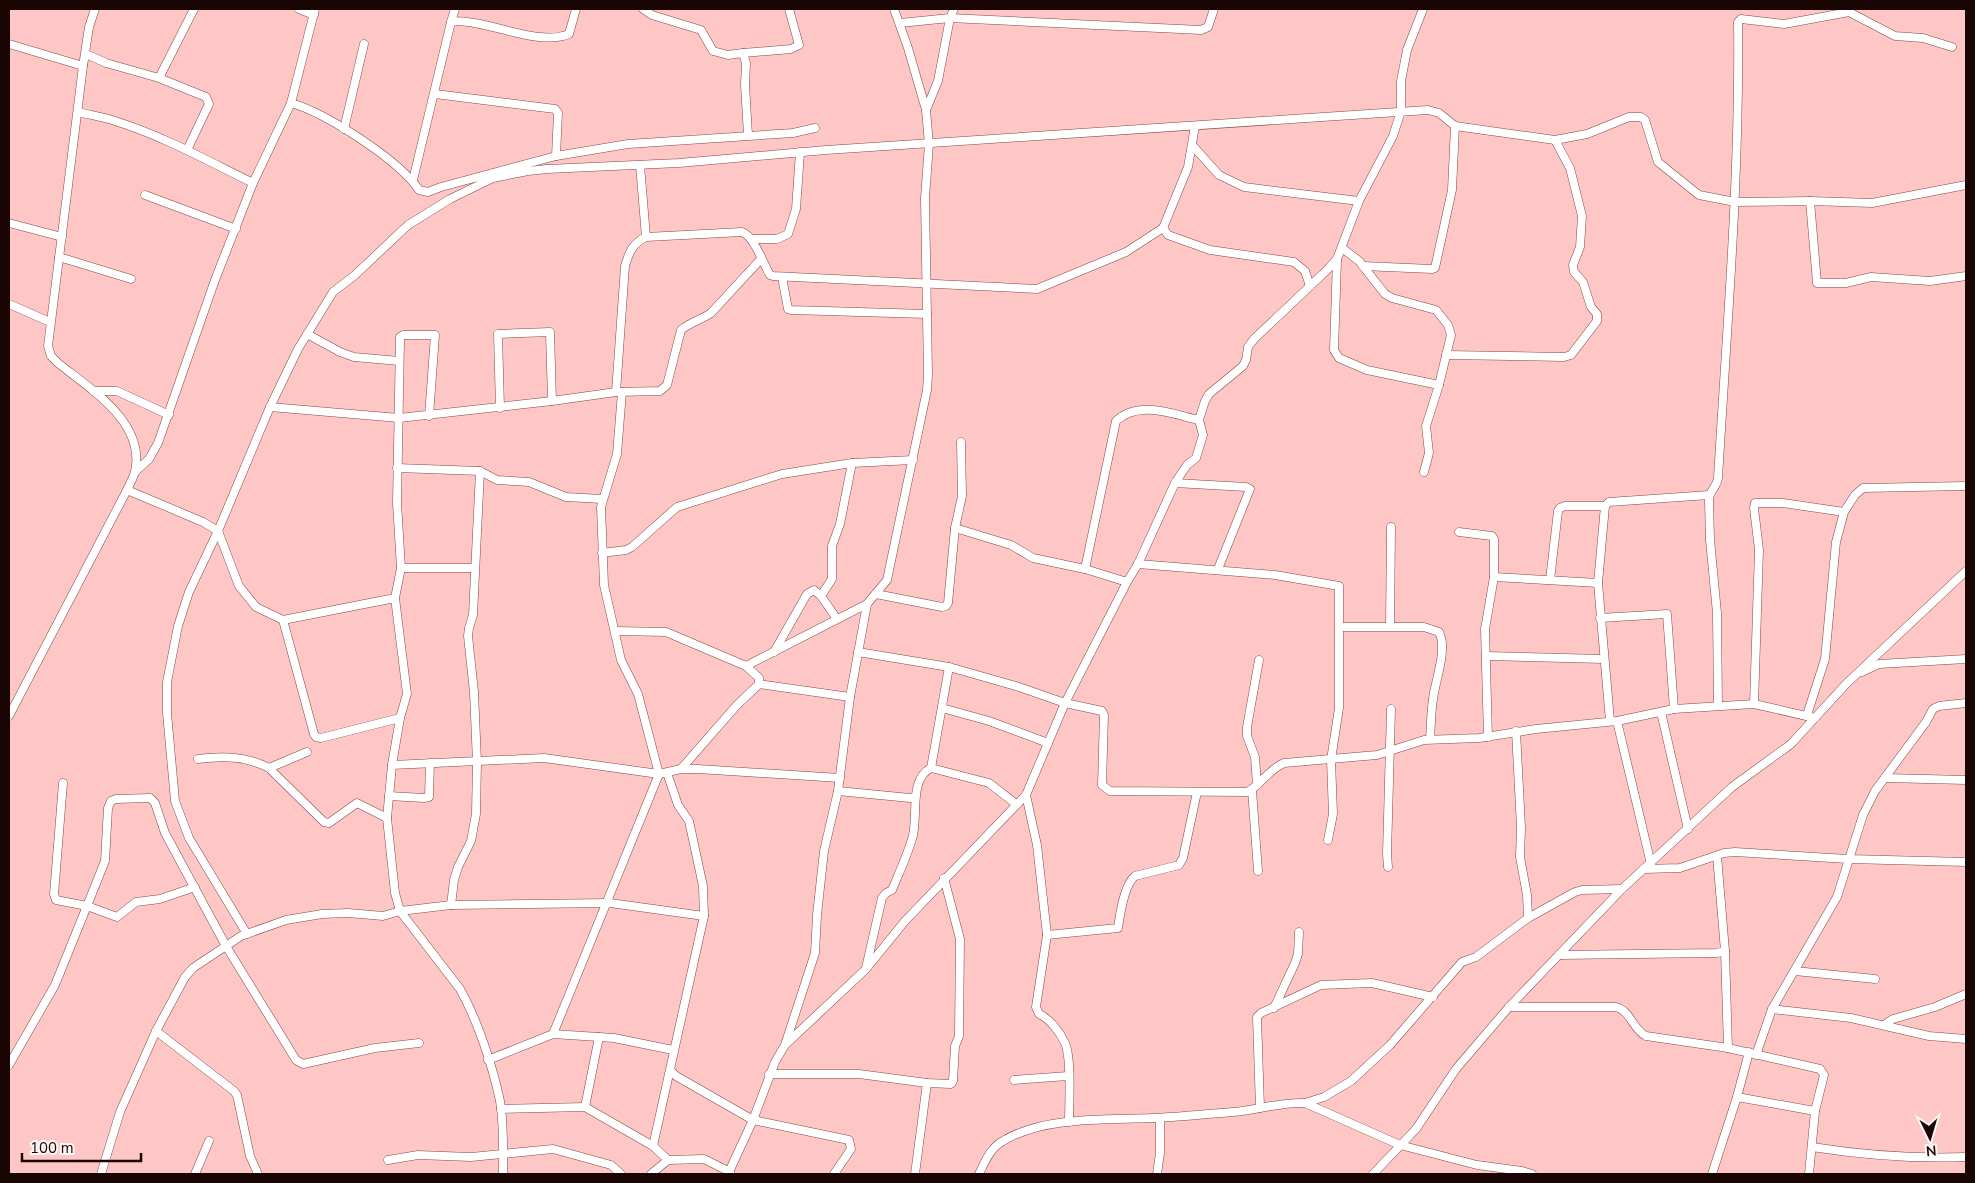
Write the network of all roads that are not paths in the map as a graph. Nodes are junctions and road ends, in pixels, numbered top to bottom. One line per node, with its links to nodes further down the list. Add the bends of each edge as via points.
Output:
1 (95, 9): 20 (street)
2 (194, 9): 22 (street)
3 (299, 9): 12 (street)
4 (455, 9): 14 (street)
5 (576, 9): 14 (street, via 569,34 564,36 544,38 488,25)
6 (643, 9): 19 (street, via 652,15 701,30 713,51 728,55)
7 (789, 9): 19 (street, via 799,45 782,50)
8 (894, 9): 15 (street)
9 (954, 9): 13 (street)
10 (1214, 9): 13 (street, via 1208,27 1201,30)
11 (1423, 9): 26 (street, via 1407,50 1401,81)
12 (314, 12): 24 (street)
13 (950, 18): 15 (street); 25 (street, via 938,81)
14 (451, 22): 23 (street)
15 (900, 23): 25 (street)
16 (9, 44): 21 (street)
17 (364, 44): 31 (street)
18 (1952, 47): 46 (street, via 1923,38 1895,36 1849,12 1784,24 1739,20)
19 (743, 53): 32 (street)
20 (86, 54): 21 (street); 22 (street)
21 (83, 66): 27 (street)
22 (158, 78): 36 (street, via 206,98 209,104)
23 (435, 94): 38 (street, via 555,109 558,114); 40 (street)
24 (291, 103): 31 (street, via 322,115); 41 (street)
25 (926, 110): 34 (street)
26 (1401, 111): 28 (street); 29 (street, via 1439,113); 44 (street, via 1393,136)
27 (78, 112): 36 (street, via 114,120); 51 (street)
28 (1195, 126): 34 (street); 35 (street)
29 (1455, 126): 33 (street); 57 (street, via 1452,190 1435,268)
30 (815, 128): 32 (street, via 793,133)
31 (344, 129): 40 (street)
32 (748, 135): 38 (street, via 628,144)
33 (1555, 140): 46 (street, via 1587,134 1629,117 1641,117 1645,120 1658,162 1697,194); 67 (street, via 1570,168 1582,216 1574,272 1583,282 1591,307 1598,314 1597,321 1571,355 1564,357)
34 (929, 144): 37 (street); 61 (street, via 925,198)
35 (1193, 146): 44 (street, via 1219,175 1244,187); 48 (street)
36 (187, 150): 41 (street)
37 (800, 152): 39 (street); 52 (street, via 796,210 788,234 778,239)
38 (556, 156): 40 (street, via 428,192 419,190)
39 (640, 166): 50 (street); 66 (street, via 528,171 494,178 450,199 408,225 338,287)
40 (413, 180)
41 (253, 183): 49 (street)
42 (1966, 185): 45 (street, via 1884,202)
43 (145, 194): 49 (street)
44 (1359, 201): 53 (street)
45 (1810, 201): 46 (street); 58 (street, via 1817,283 1846,283 1871,277 1930,281)
46 (1735, 202): 89 (street, via 1718,478)
47 (9, 223): 51 (street)
48 (1164, 228): 61 (street, via 1126,252 1037,289); 62 (street, via 1168,235 1210,250 1294,262 1305,271)
49 (236, 229): 75 (street)
50 (646, 236): 52 (street, via 742,232); 71 (street, via 638,240 630,251 625,266)
51 (62, 237): 54 (street)
52 (752, 239): 55 (street)
53 (1342, 248): 56 (street); 57 (street)
54 (59, 257): 60 (street); 65 (street)
55 (761, 259): 59 (street, via 770,275); 71 (street, via 711,313 681,330 665,389)
56 (1337, 259): 62 (street); 69 (street, via 1336,355 1367,370)
57 (1363, 266): 67 (street, via 1385,294 1436,310 1443,317 1451,334)
58 (1966, 276)
59 (782, 277): 61 (street); 64 (street, via 791,310)
60 (130, 279)
61 (926, 285): 64 (street)
62 (1310, 286): 78 (street, via 1254,339 1248,347 1245,363 1209,394)
63 (9, 304): 65 (street)
64 (927, 314): 80 (street, via 927,382)
65 (50, 322): 70 (street, via 48,346 51,356)
66 (307, 334): 68 (street, via 354,357); 73 (street)
67 (1446, 355): 69 (street)
68 (400, 360): 76 (street, via 400,337 435,335); 77 (street)
69 (1439, 385): 85 (street, via 1426,426 1429,453)
70 (93, 391): 75 (street, via 116,391); 84 (street, via 129,430 136,456)
71 (619, 392): 72 (street); 90 (street, via 617,454)
72 (552, 402): 74 (street); 74 (street, via 550,332 498,334)
73 (270, 407): 77 (street); 95 (street)
74 (500, 408): 76 (street)
75 (169, 415): 84 (street, via 149,459)
76 (429, 416): 77 (street)
77 (399, 418): 82 (street)
78 (1199, 420): 86 (street, via 1204,435 1196,458); 101 (street, via 1147,409 1127,413 1116,421)
79 (961, 442): 94 (street, via 962,496)
80 (913, 460): 81 (street); 108 (street, via 887,580)
81 (852, 463): 97 (street, via 782,474 677,507 632,547); 109 (street, via 840,524 832,546 832,579)
82 (397, 468): 83 (street); 99 (street)
83 (480, 471): 90 (street, via 497,480 529,482 566,497); 100 (street)
84 (135, 472): 88 (street)
85 (1424, 472)
86 (1175, 483): 98 (street); 102 (street, via 1250,489)
87 (1966, 486): 92 (street, via 1863,488)
88 (127, 490): 95 (street); 138 (street)
89 (1709, 495): 91 (street, via 1608,502); 132 (street, via 1717,613)
90 (602, 499): 97 (street)
91 (1606, 506): 105 (street, via 1560,508); 107 (street)
92 (1844, 512): 131 (street, via 1783,503 1756,503 1759,550); 137 (street, via 1836,542 1825,659)
93 (1391, 527): 115 (street)
94 (954, 528): 101 (street, via 1011,545 1034,558); 108 (street, via 946,606)
95 (218, 531): 114 (street, via 239,586 256,607); 188 (street, via 189,592 178,626 167,682 167,713 175,801 204,864)
96 (1459, 532): 104 (street, via 1492,536)
97 (602, 553): 117 (street, via 604,585)
98 (1138, 564): 102 (street); 106 (street)
99 (400, 568): 100 (street); 110 (street)
100 (474, 568): 151 (street, via 473,614 468,636)
101 (1085, 569): 106 (street)
102 (1218, 569): 116 (street, via 1339,586)
103 (1966, 571): 126 (street)
104 (1494, 577): 105 (street); 120 (street, via 1485,629)
105 (1550, 580): 107 (street)
106 (1127, 582): 129 (street)
107 (1598, 583): 112 (street)
108 (876, 594): 111 (street)
109 (821, 596): 113 (street); 118 (street, via 814,590 807,594)
110 (395, 598): 114 (street); 139 (street, via 408,686)
111 (867, 604): 113 (street); 119 (street)
112 (1600, 618): 121 (street); 135 (street, via 1667,614)
113 (838, 619): 118 (street)
114 (283, 620): 139 (street, via 316,737)
115 (1390, 626): 116 (street); 144 (street, via 1424,628 1439,632 1441,636)
116 (1340, 627): 149 (street, via 1339,708)
117 (616, 632): 124 (street, via 666,632); 156 (street, via 621,660 638,694)
118 (774, 652): 124 (street)
119 (858, 652): 125 (street); 128 (street)
120 (1486, 656): 121 (street); 143 (street)
121 (1604, 659): 141 (street)
122 (1966, 659): 126 (street, via 1879,664)
123 (1259, 660): 161 (street, via 1247,727 1255,757)
124 (746, 666): 127 (street, via 760,678)
125 (949, 667): 129 (street); 133 (street)
126 (1857, 673): 140 (street)
127 (759, 684): 128 (street); 155 (street)
128 (850, 696): 157 (street)
129 (1065, 703): 145 (street); 163 (street, via 1098,709 1104,715 1102,782 1105,789)
130 (1966, 703): 158 (street, via 1933,709)
131 (1754, 704): 132 (street); 137 (street)
132 (1718, 706): 135 (street)
133 (942, 708): 145 (street); 154 (street)
134 (1392, 709): 146 (street)
135 (1674, 709): 136 (street)
136 (1661, 712): 141 (street); 169 (street)
137 (1807, 715): 140 (street)
138 (9, 716)
139 (400, 718): 152 (street)
140 (1815, 718): 169 (street, via 1791,744 1732,787)
141 (1614, 721): 142 (street); 174 (street)
142 (1516, 731): 143 (street); 186 (street, via 1520,857)
143 (1488, 737): 144 (street)
144 (1430, 739): 146 (street)
145 (1048, 742): 164 (street)
146 (1391, 751): 149 (street); 175 (street)
147 (306, 752): 153 (street)
148 (198, 759): 153 (street, via 224,756 248,759)
149 (1330, 760): 161 (street, via 1278,766); 170 (street, via 1333,814)
150 (430, 762): 151 (street); 152 (street); 165 (street, via 428,797)
151 (477, 762): 156 (street, via 544,758); 182 (street, via 474,828 456,873)
152 (392, 765): 165 (street)
153 (269, 768): 168 (street, via 324,822 330,823 357,803)
154 (931, 768): 166 (street, via 921,775); 167 (street, via 988,783)
155 (682, 769): 156 (street); 157 (street)
156 (663, 773): 181 (street); 185 (street, via 689,821 703,886)
157 (840, 778): 162 (street)
158 (1885, 778): 159 (street); 172 (street, via 1864,814)
159 (1966, 780)
160 (63, 783): 183 (street, via 54,898)
161 (1255, 788): 163 (street, via 1247,792); 177 (street)
162 (838, 791): 166 (street); 207 (street, via 824,851 816,948)
163 (1197, 792): 189 (street, via 1179,865 1130,880 1121,904 1118,928)
164 (1026, 795): 167 (street); 189 (street, via 1037,845)
165 (390, 796): 168 (street)
166 (915, 797): 193 (street, via 913,837 892,890 882,898)
167 (1016, 804): 178 (street)
168 (387, 818): 184 (street)
169 (1688, 829): 174 (street)
170 (1328, 840)
171 (1717, 856): 172 (street, via 1735,852); 176 (street, via 1680,868); 191 (street)
172 (1848, 859): 173 (street); 194 (street, via 1837,897)
173 (1966, 862)
174 (1651, 864): 176 (street)
175 (1388, 867)
176 (1644, 869): 180 (street)
177 (1258, 871)
178 (944, 878): 193 (street); 217 (street, via 960,938 959,1039 955,1046 951,1084)
179 (194, 887): 183 (street, via 160,899 136,902 118,917); 183 (street, via 164,833 150,798 116,798 108,808 105,861); 190 (street)
180 (1622, 889): 186 (street, via 1575,892); 192 (street)
181 (607, 904): 182 (street); 185 (street); 203 (street)
182 (451, 905): 184 (street)
183 (87, 906): 212 (street, via 55,984)
184 (400, 912): 188 (street, via 383,916 322,914 286,920); 211 (street, via 460,989)
185 (704, 916): 209 (street)
186 (1528, 918): 197 (street, via 1476,957 1462,962)
187 (1299, 932): 199 (street, via 1298,954)
188 (247, 934): 190 (street)
189 (1047, 935): 215 (street, via 1036,1007 1065,1043)
190 (226, 946): 202 (street, via 185,976); 206 (street, via 300,1063)
191 (1725, 951): 192 (street); 208 (street)
192 (1559, 955): 198 (street)
193 (866, 969): 207 (street)
194 (1795, 971): 195 (street); 200 (street)
195 (1875, 979)
196 (1966, 994): 201 (street)
197 (1433, 997): 199 (street, via 1372,983 1326,985); 219 (street, via 1352,1081 1324,1097)
198 (1509, 1007): 208 (street, via 1616,1007 1625,1011 1646,1036); 228 (street, via 1456,1070 1416,1129)
199 (1274, 1008): 221 (street, via 1257,1018)
200 (1772, 1009): 201 (street); 210 (street)
201 (1884, 1025): 205 (street, via 1929,1036)
202 (156, 1031): 237 (street, via 120,1112); 239 (street, via 237,1095 250,1156)
203 (553, 1034): 204 (street); 211 (street)
204 (599, 1037): 209 (street); 220 (street)
205 (1966, 1039)
206 (419, 1043)
207 (785, 1045): 214 (street)
208 (1728, 1048): 210 (street)
209 (673, 1050): 213 (street)
210 (1752, 1053): 218 (street); 223 (street, via 1823,1071)
211 (488, 1060): 222 (street)
212 (9, 1066)
213 (671, 1071): 225 (street); 229 (street)
214 (770, 1074): 217 (street, via 860,1074); 225 (street)
215 (1068, 1076): 216 (street); 226 (street)
216 (1014, 1080)
217 (927, 1083): 244 (street)
218 (1737, 1097): 223 (street); 250 (street)
219 (1305, 1103): 221 (street); 228 (street)
220 (585, 1107): 222 (street); 229 (street)
221 (1260, 1108): 224 (street)
222 (501, 1109): 231 (street)
223 (1815, 1111): 230 (street)
224 (1160, 1118): 226 (street); 246 (street)
225 (753, 1120): 236 (street); 243 (street, via 849,1140 851,1149)
226 (1069, 1122): 245 (street, via 1044,1126 1003,1140 994,1147)
227 (209, 1141): 238 (street)
228 (1400, 1145): 235 (street); 247 (street)
229 (653, 1146): 234 (street)
230 (1812, 1147): 232 (street, via 1863,1155); 251 (street)
231 (503, 1153): 233 (street, via 471,1157 418,1155); 240 (street); 241 (street, via 560,1151 611,1165)
232 (1966, 1157)
233 (388, 1160)
234 (668, 1160): 236 (street, via 708,1159); 242 (street)
235 (1477, 1165): 248 (street); 249 (street)
236 (729, 1173)
237 (100, 1174)
238 (195, 1174)
239 (258, 1174)
240 (503, 1174)
241 (621, 1174)
242 (651, 1174)
243 (834, 1174)
244 (915, 1174)
245 (979, 1174)
246 (1157, 1174)
247 (1373, 1174)
248 (1476, 1174)
249 (1532, 1174)
250 (1712, 1174)
251 (1809, 1174)

